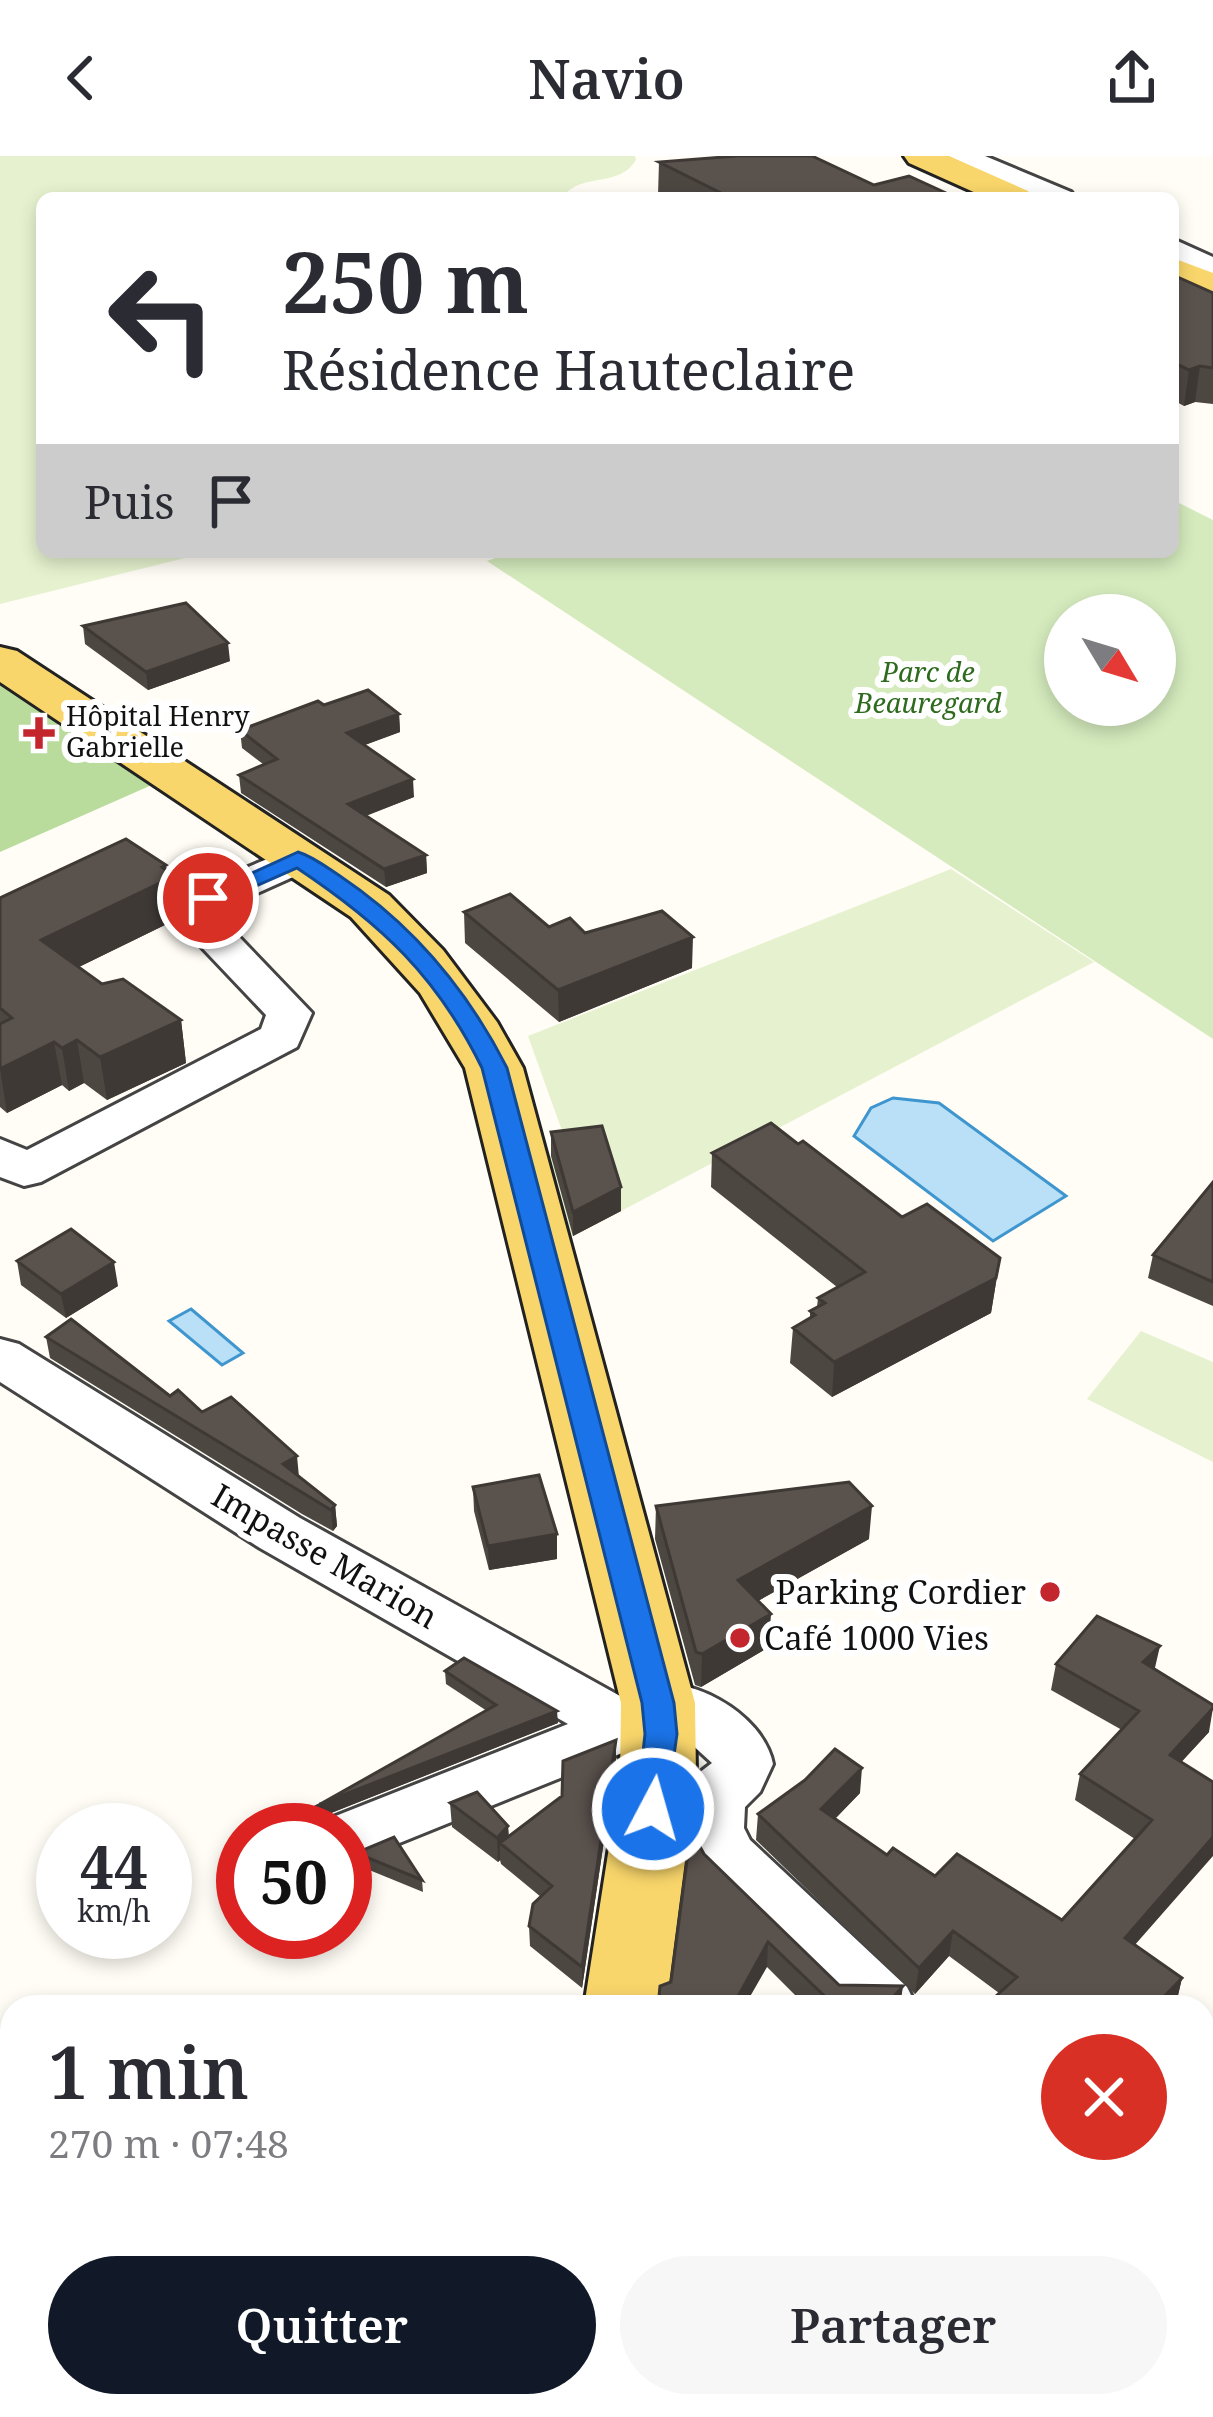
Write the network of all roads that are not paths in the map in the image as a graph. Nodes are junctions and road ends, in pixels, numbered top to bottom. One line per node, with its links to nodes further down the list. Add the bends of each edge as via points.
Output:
1 (921, 156): 3 (main road)
2 (962, 156): 4 (street)
3 (1002, 192)
4 (1047, 192)
5 (1179, 251): 6 (street)
6 (1213, 268)
7 (1179, 272): 8 (main road)
8 (1213, 287)
9 (0, 662): 10 (main road)
10 (298, 859): 11 (street, via 208,898 196,918 289,1013 281,1036 24,1172); 13 (main road, via 415,947 494,1068)
11 (0, 1154)
12 (0, 1358): 13 (street, Impasse Marion, via 280,1533)
13 (648, 1721): 14 (main road); 15 (street)
14 (684, 1803): 16 (main road); 17 (street, via 713,1828 728,1858)
15 (372, 1828)
16 (628, 1995)
17 (871, 1995)

